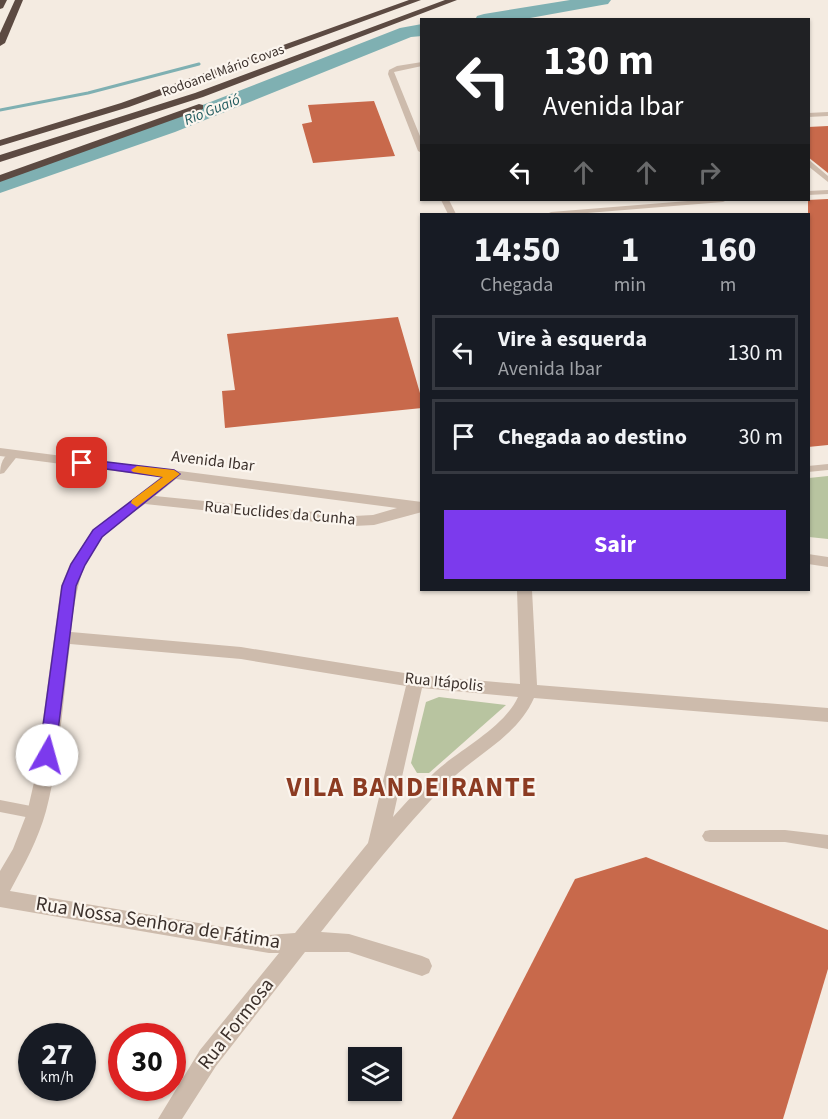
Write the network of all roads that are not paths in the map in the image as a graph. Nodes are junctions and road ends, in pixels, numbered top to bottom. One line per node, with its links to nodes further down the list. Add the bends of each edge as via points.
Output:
1 (3, 0): 5 (highway)
2 (19, 0): 7 (highway)
3 (417, 0): 12 (highway, Rodoanel Mário Covas, via 137,101)
4 (453, 0): 6 (highway, Rodoanel Mário Covas)
5 (0, 6)
6 (366, 33): 13 (highway, Rodoanel Mário Covas, via 199,95); 15 (highway, via 344,48 263,83)
7 (0, 43)
8 (420, 64): 11 (lane, via 391,71)
9 (828, 114): 10 (lane)
10 (810, 115)
11 (419, 142)
12 (0, 143)
13 (0, 159)
14 (810, 162): 16 (lane)
15 (0, 179)
16 (828, 180)
17 (828, 192): 18 (lane)
18 (810, 194)
19 (711, 201): 20 (lane)
20 (563, 213)
21 (7, 453): 24 (lane); 25 (street, Avenida Ibar)
22 (828, 467): 23 (lane)
23 (810, 469)
24 (0, 471)
25 (174, 474): 26 (street); 27 (street, Avenida Ibar)
26 (141, 499): 27 (street, Rua Euclides da Cunha, via 354,521); 31 (street, via 98,533 88,546 69,586)
27 (419, 507)
28 (810, 559): 29 (street)
29 (828, 562)
30 (525, 591): 33 (street)
31 (61, 638): 32 (street, Rua Itápolis, via 299,661); 36 (street)
32 (415, 681): 33 (street, Rua Itápolis); 39 (street, Rua Formosa)
33 (529, 690): 34 (street, Rua Itápolis); 39 (street, Rua Formosa, via 516,714 442,777)
34 (828, 715)
35 (0, 806): 36 (lane)
36 (36, 813): 40 (street)
37 (710, 836): 38 (lane, via 785,836)
38 (828, 842)
39 (376, 848): 42 (street, Rua Formosa)
40 (0, 890)
41 (0, 898): 42 (street, Rua Nossa Senhora de Fátima, via 233,939)
42 (300, 944): 43 (street, Rua Nossa Senhora de Fátima, via 349,943); 44 (street, Rua Formosa, via 208,1058)
43 (422, 966)
44 (169, 1119)

